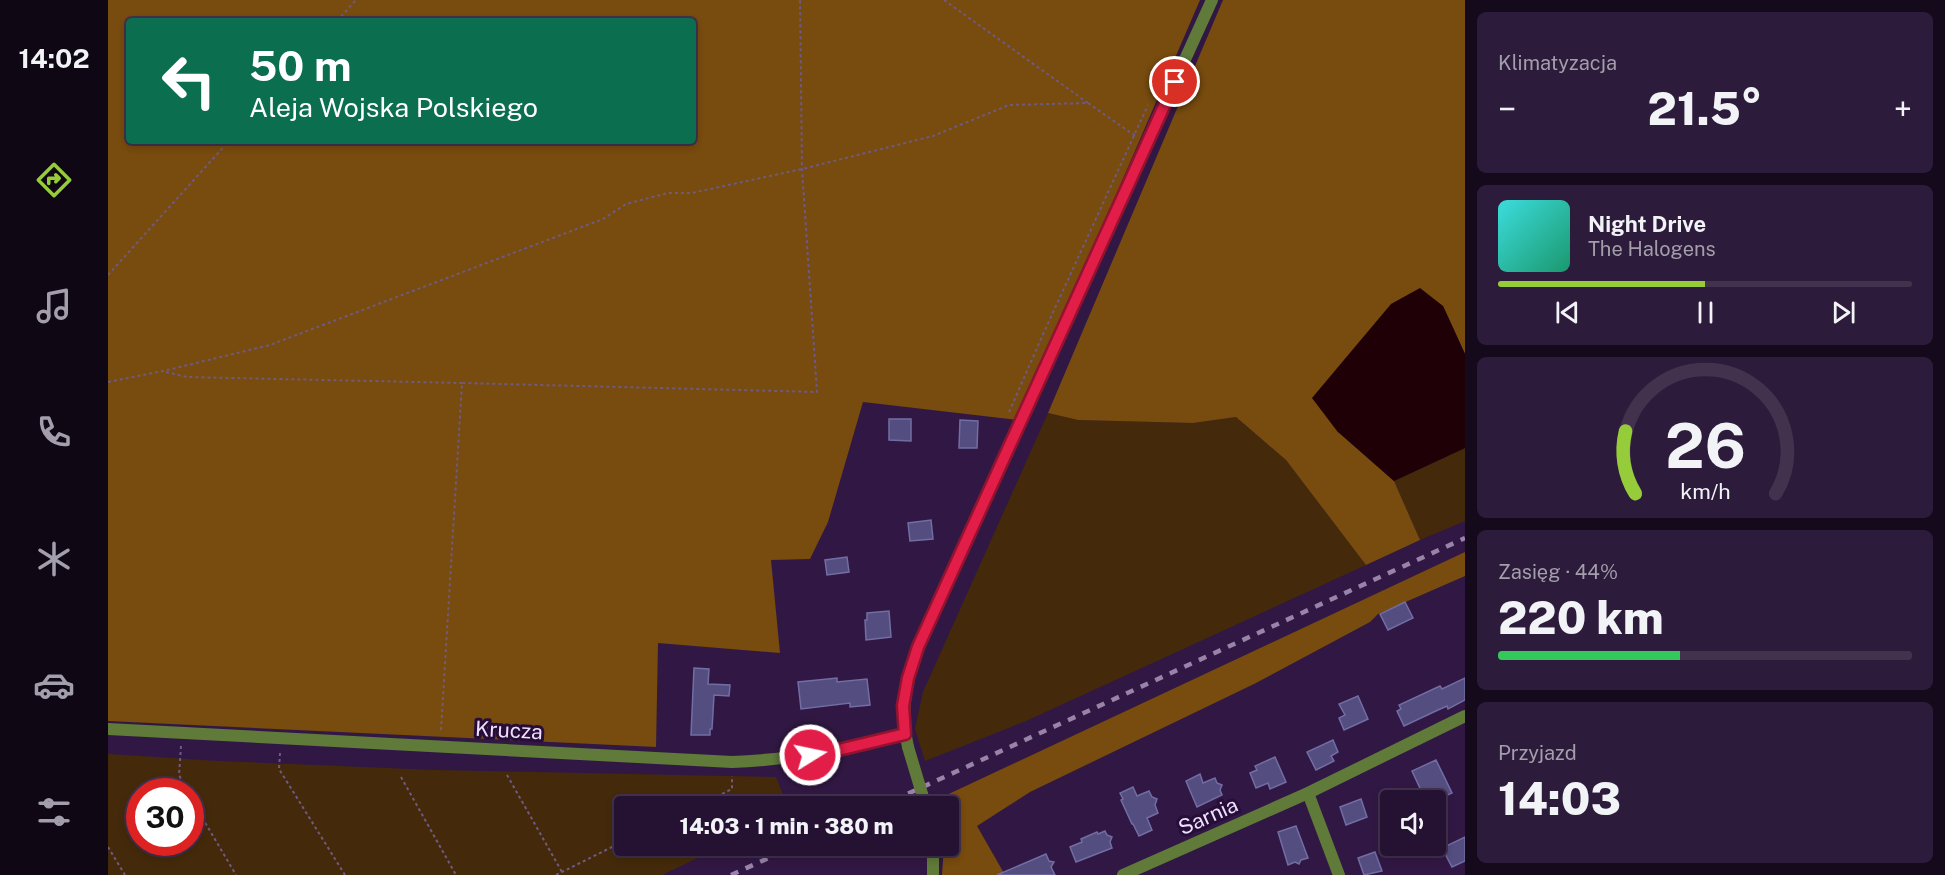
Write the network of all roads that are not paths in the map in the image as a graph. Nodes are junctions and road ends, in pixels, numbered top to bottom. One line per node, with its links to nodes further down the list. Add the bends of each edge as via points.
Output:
1 (1212, 0): 4 (street, via 918,647 903,706)
2 (1465, 716): 5 (street, Sarnia)
3 (108, 729): 4 (street, Krucza, via 732,762 830,752)
4 (905, 734): 6 (street, bridge)
5 (1308, 793): 9 (street, Sarnia); 10 (street)
6 (923, 796)
7 (933, 856): 8 (street)
8 (933, 875)
9 (1123, 875)
10 (1339, 875)

